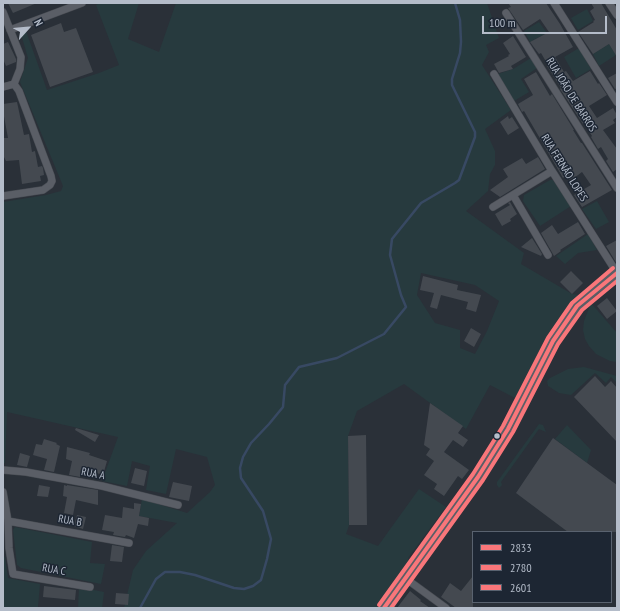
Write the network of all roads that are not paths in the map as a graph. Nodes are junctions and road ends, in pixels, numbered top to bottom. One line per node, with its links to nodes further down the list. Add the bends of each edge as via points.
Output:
1 (82, 3): 4 (street)
2 (554, 3): 12 (street)
3 (609, 3): 7 (street)
4 (63, 6): 8 (street)
5 (3, 12): 8 (street)
6 (506, 13): 14 (street, RUA JOÃO DE BARROS)
7 (617, 15)
8 (10, 30): 10 (street, via 20,57 20,69)
9 (494, 74): 13 (street, RUA FERNÃO LOPES)
10 (14, 84): 11 (street); 16 (street, via 19,91 51,176 50,185 43,190)
11 (3, 87)
12 (617, 102)
13 (552, 171): 15 (street); 19 (street, RUA FERNÃO LOPES)
14 (617, 188)
15 (513, 195): 17 (street); 18 (street)
16 (3, 196)
17 (493, 207)
18 (548, 255)
19 (617, 273): 26 (street, via 577,306 553,342 526,396 478,477)
20 (3, 470): 22 (street, RUA A, via 102,486)
21 (3, 492): 23 (street)
22 (178, 504)
23 (8, 521): 24 (street, RUA B); 25 (street)
24 (129, 543)
25 (6, 549): 27 (street, RUA C, via 13,574)
26 (405, 578): 28 (street); 29 (street)
27 (90, 587)
28 (384, 608)
29 (446, 608)

